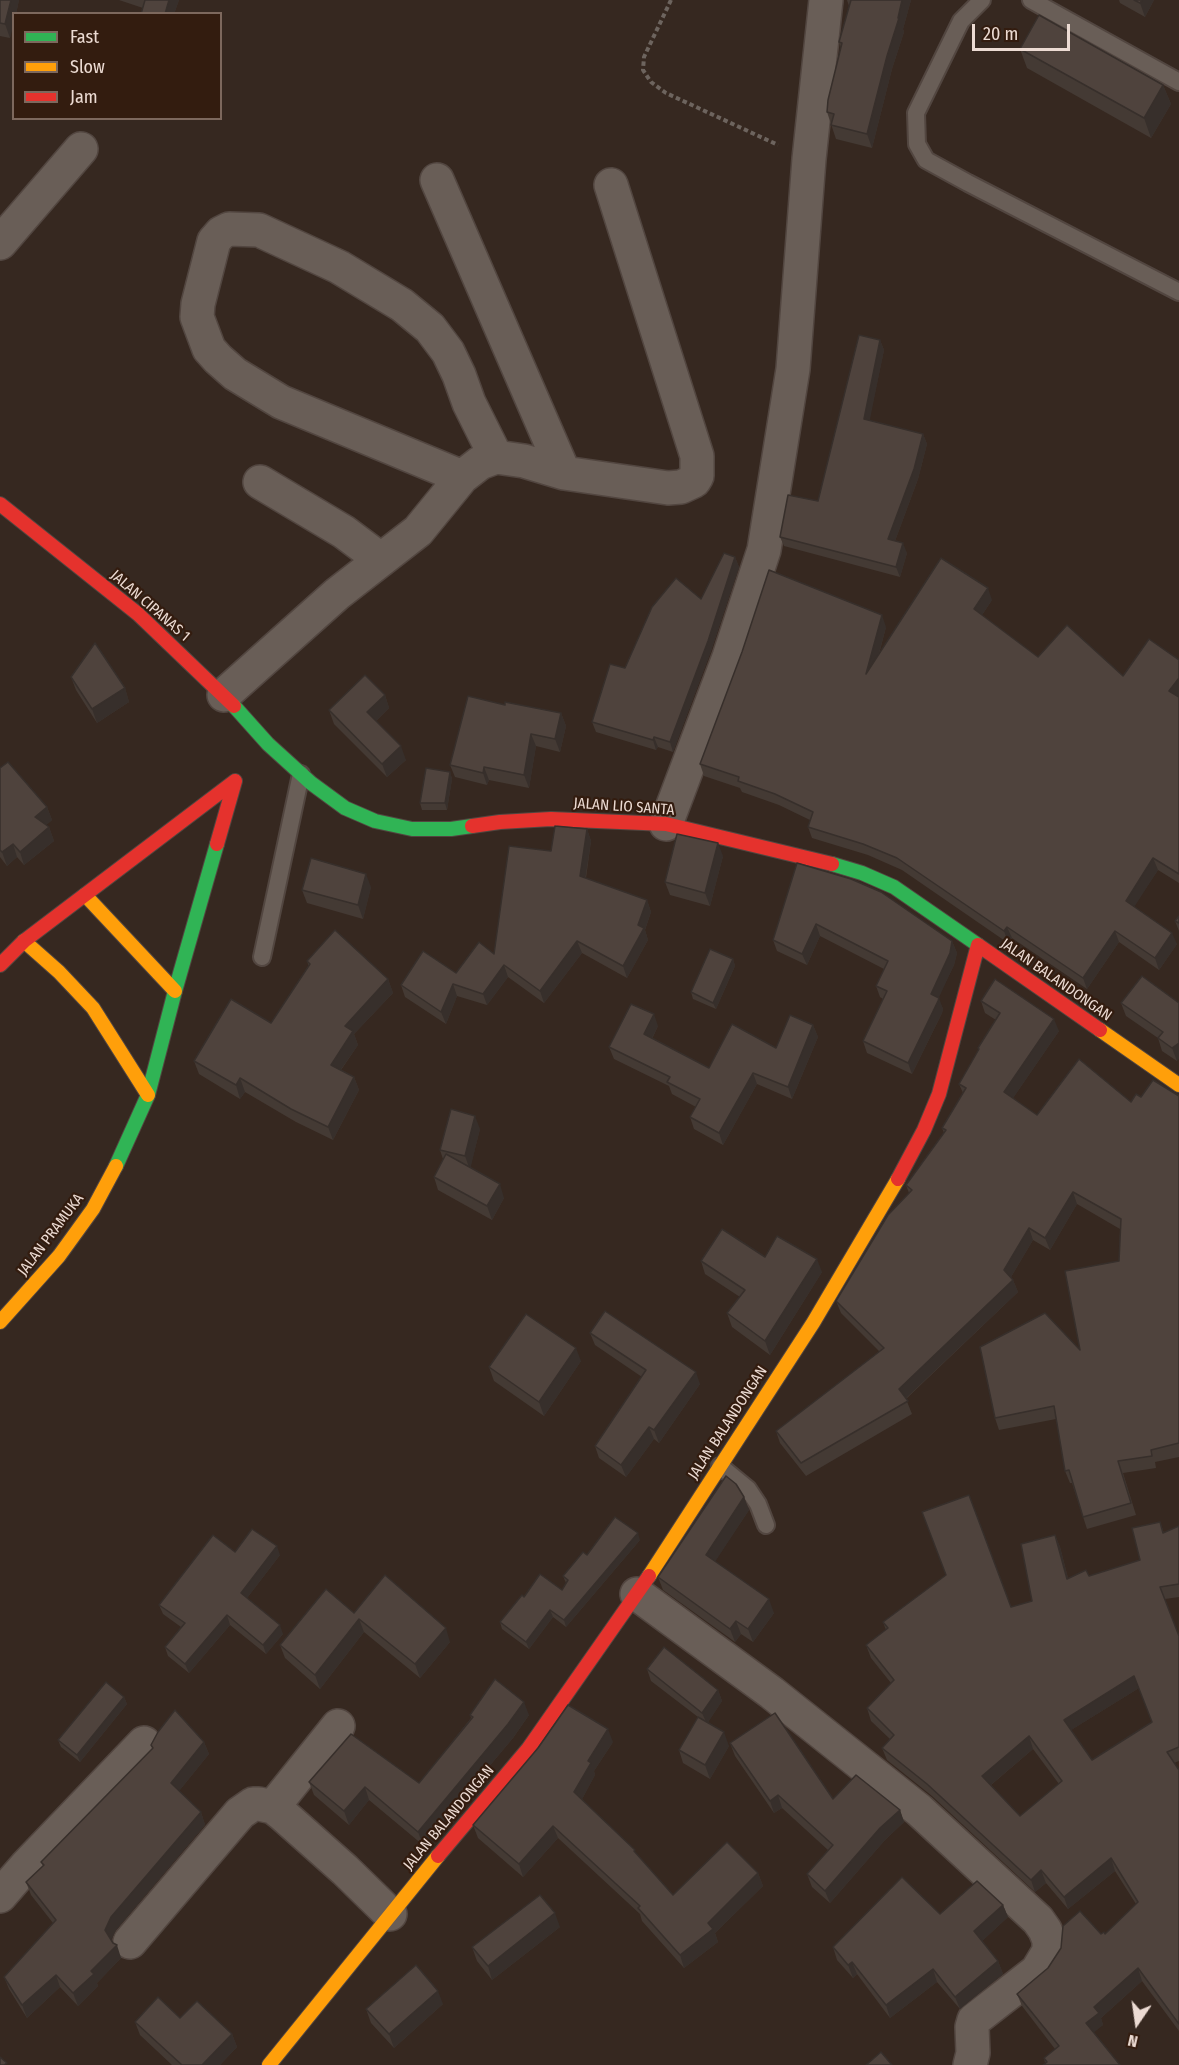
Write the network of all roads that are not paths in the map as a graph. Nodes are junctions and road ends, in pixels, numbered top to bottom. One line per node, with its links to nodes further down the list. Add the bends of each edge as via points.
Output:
1 (826, 0): 20 (street, via 793,369 764,550 729,657)
2 (982, 0): 9 (lane, via 961,21 916,113 917,144 926,160)
3 (1031, 0): 4 (lane)
4 (1179, 82)
5 (81, 149): 8 (street)
6 (437, 180): 11 (street)
7 (611, 185): 11 (street, via 697,456 697,476 688,485 668,488)
8 (0, 243)
9 (1179, 292)
10 (496, 457): 11 (street); 12 (street); 12 (street, via 448,352 430,328 402,305 339,267 259,230 229,229 221,233 214,241 197,317 209,349 218,359 281,402)
11 (564, 473)
12 (462, 477): 15 (street, via 418,531)
13 (260, 482): 15 (street, via 344,532)
14 (0, 504): 16 (street, JALAN CIPANAS 1, via 138,614)
15 (380, 559): 16 (street)
16 (224, 695): 17 (street, JALAN CIPANAS 1)
17 (268, 744): 18 (street); 19 (street, JALAN LIO SANTA)
18 (256, 758)
19 (301, 774): 20 (street, JALAN LIO SANTA, via 345,808 375,821 412,829 551,819); 24 (lane)
20 (666, 824): 23 (street, JALAN LIO SANTA, via 862,873 894,887)
21 (85, 895): 22 (street, JALAN PRAMUKA); 26 (street); 26 (street, JALAN PRAMUKA, via 239,777)
22 (24, 941): 25 (street, JALAN PRAMUKA); 28 (street, via 93,1008)
23 (978, 945): 27 (street, JALAN BALANDONGAN); 30 (street, JALAN BALANDONGAN, via 952,1050 924,1130 813,1323)
24 (262, 957)
25 (0, 964)
26 (175, 991): 28 (street, JALAN PRAMUKA)
27 (1179, 1085)
28 (147, 1095): 29 (street, JALAN PRAMUKA, via 122,1155 93,1209 59,1256)
29 (0, 1322)
30 (720, 1466): 31 (lane, via 748,1489); 32 (street, JALAN BALANDONGAN)
31 (766, 1525)
32 (637, 1594): 37 (street, JALAN BALANDONGAN, via 528,1749); 40 (street, via 772,1693 919,1810 1038,1920 1049,1940 1044,1962 975,2020)
33 (338, 1726): 35 (street)
34 (144, 1743): 36 (street)
35 (273, 1807): 37 (street); 38 (street, via 253,1804 240,1813)
36 (0, 1896)
37 (390, 1914): 39 (street, JALAN BALANDONGAN)
38 (130, 1942)
39 (269, 2065)
40 (970, 2065)

